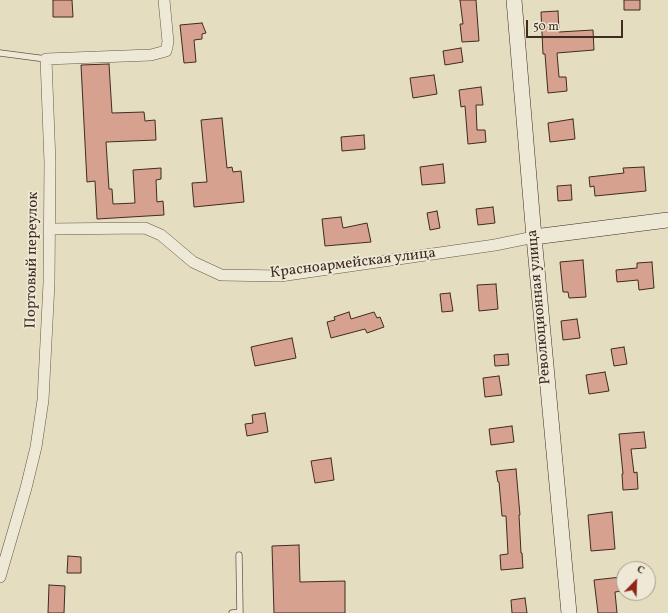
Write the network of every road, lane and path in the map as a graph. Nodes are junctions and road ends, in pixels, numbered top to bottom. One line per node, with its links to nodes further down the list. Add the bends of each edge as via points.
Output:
1 (164, 0): 4 (street, via 168,42 166,51 151,55)
2 (514, 0): 7 (street, Революционная улица)
3 (0, 53): 4 (lane)
4 (46, 59): 6 (street, Портовый переулок, via 50,163)
5 (668, 220): 7 (street, Красноармейская улица)
6 (49, 229): 7 (street, Красноармейская улица, via 145,228 161,235 193,262 221,275 280,276); 9 (street, Портовый переулок, via 43,400 36,447)
7 (534, 237): 12 (street, Революционная улица)
8 (239, 556): 10 (lane)
9 (0, 577)
10 (240, 612): 11 (lane)
11 (232, 613)
12 (569, 613)

